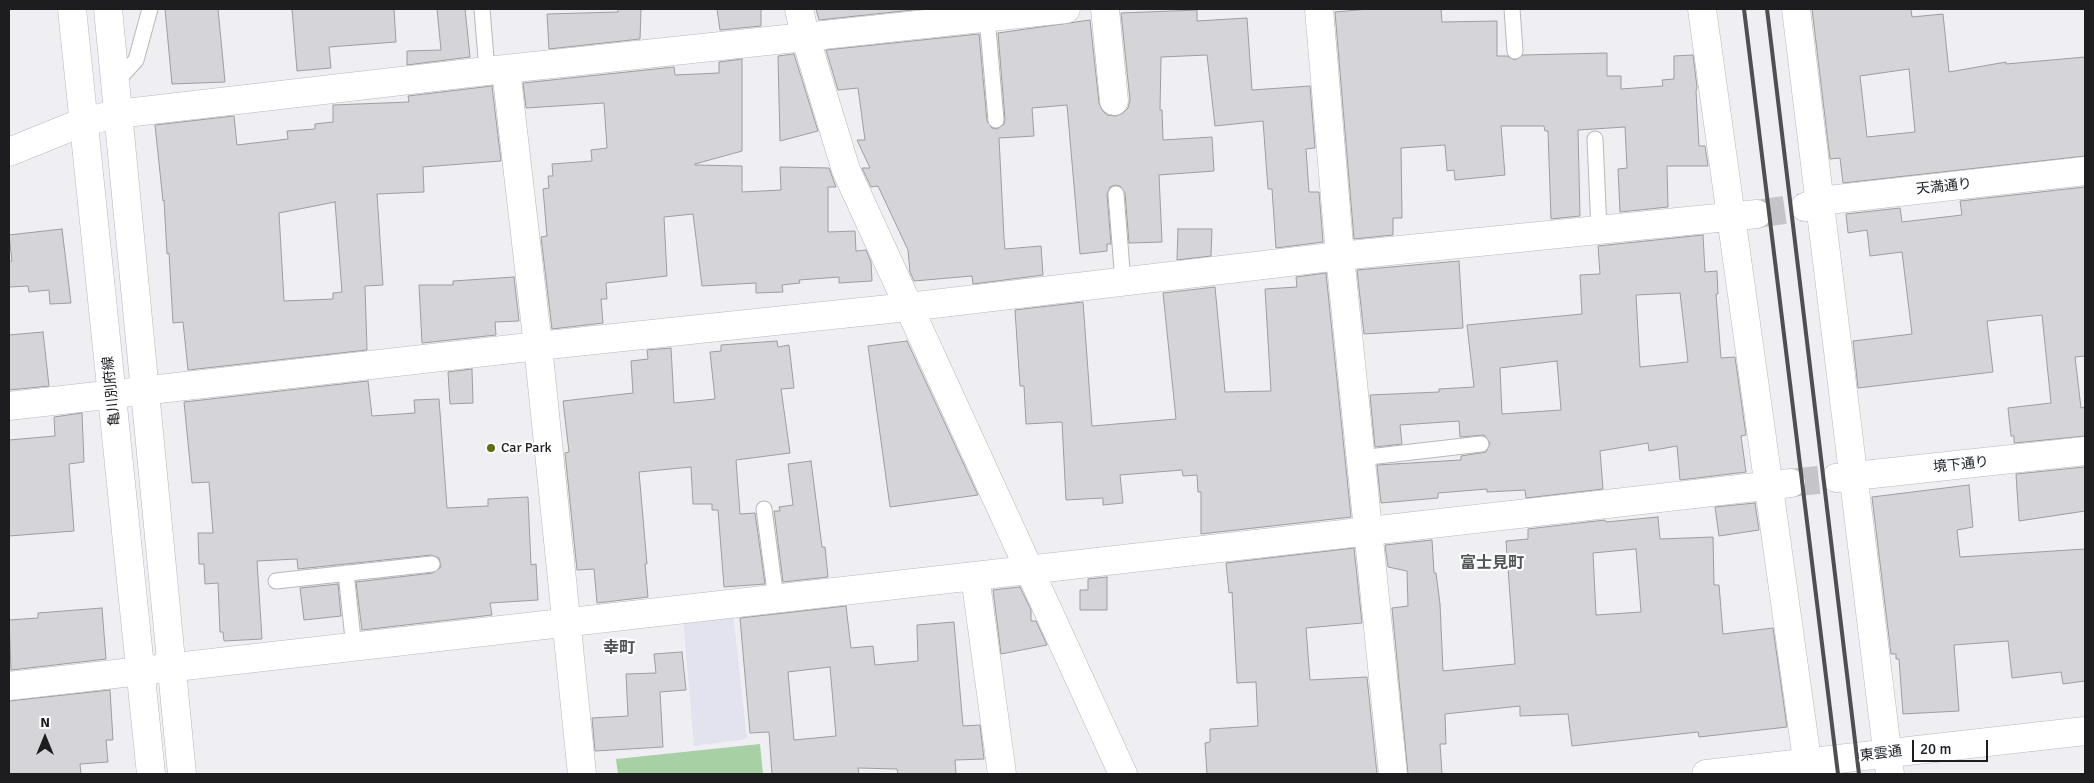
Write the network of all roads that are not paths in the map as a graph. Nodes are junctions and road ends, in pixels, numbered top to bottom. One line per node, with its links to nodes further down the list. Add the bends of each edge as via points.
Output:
1 (72, 9): 20 (street, 亀川別府線)
2 (108, 9): 16 (street)
3 (150, 9): 16 (lane, via 136,60)
4 (482, 9): 15 (lane)
5 (799, 9): 13 (street)
6 (1066, 9): 12 (street)
7 (1105, 9): 17 (street)
8 (1318, 9): 28 (street)
9 (1512, 9): 14 (lane)
10 (1702, 9): 26 (street)
11 (1796, 9): 25 (street)
12 (987, 17): 13 (street); 19 (lane)
13 (804, 36): 15 (street); 30 (street, via 846,170)
14 (1515, 51)
15 (496, 71): 18 (street); 31 (street)
16 (116, 82): 18 (street)
17 (1114, 101)
18 (117, 114): 20 (street); 32 (street)
19 (996, 120)
20 (83, 122): 22 (street); 33 (street, 亀川別府線)
21 (1595, 139): 27 (lane)
22 (9, 152)
23 (2085, 171): 25 (street, 天満通り)
24 (1116, 194): 29 (lane)
25 (1812, 204): 38 (street)
26 (1744, 215): 27 (street); 39 (street)
27 (1599, 230): 28 (street)
28 (1340, 256): 29 (street); 37 (street)
29 (1123, 282): 30 (street)
30 (908, 307): 31 (street); 43 (street)
31 (538, 346): 32 (street); 48 (street)
32 (146, 391): 33 (street); 50 (street)
33 (113, 395): 34 (street); 51 (street, 亀川別府線)
34 (9, 406)
35 (1481, 444): 37 (lane)
36 (2085, 451): 38 (street, 境下通り)
37 (1360, 458): 41 (street)
38 (1844, 478): 54 (street)
39 (1780, 484): 41 (street); 55 (street)
40 (764, 509): 47 (lane)
41 (1367, 533): 43 (street); 61 (street)
42 (432, 564): 44 (lane)
43 (1028, 570): 45 (street); 60 (street)
44 (346, 573): 46 (lane); 49 (lane)
45 (975, 576): 47 (street); 59 (street)
46 (276, 581)
47 (776, 599): 48 (street)
48 (567, 624): 49 (street); 58 (street)
49 (354, 648): 50 (street)
50 (172, 668): 51 (street); 57 (street)
51 (140, 671): 52 (street); 56 (street, 亀川別府線)
52 (9, 686)
53 (2085, 731): 54 (street, 東雲通)
54 (1889, 764): 55 (street, 東雲通)
55 (1808, 769): 62 (street, 東雲通)
56 (151, 774)
57 (182, 774)
58 (582, 774)
59 (1002, 774)
60 (1123, 774)
61 (1393, 774)
62 (1706, 774)

